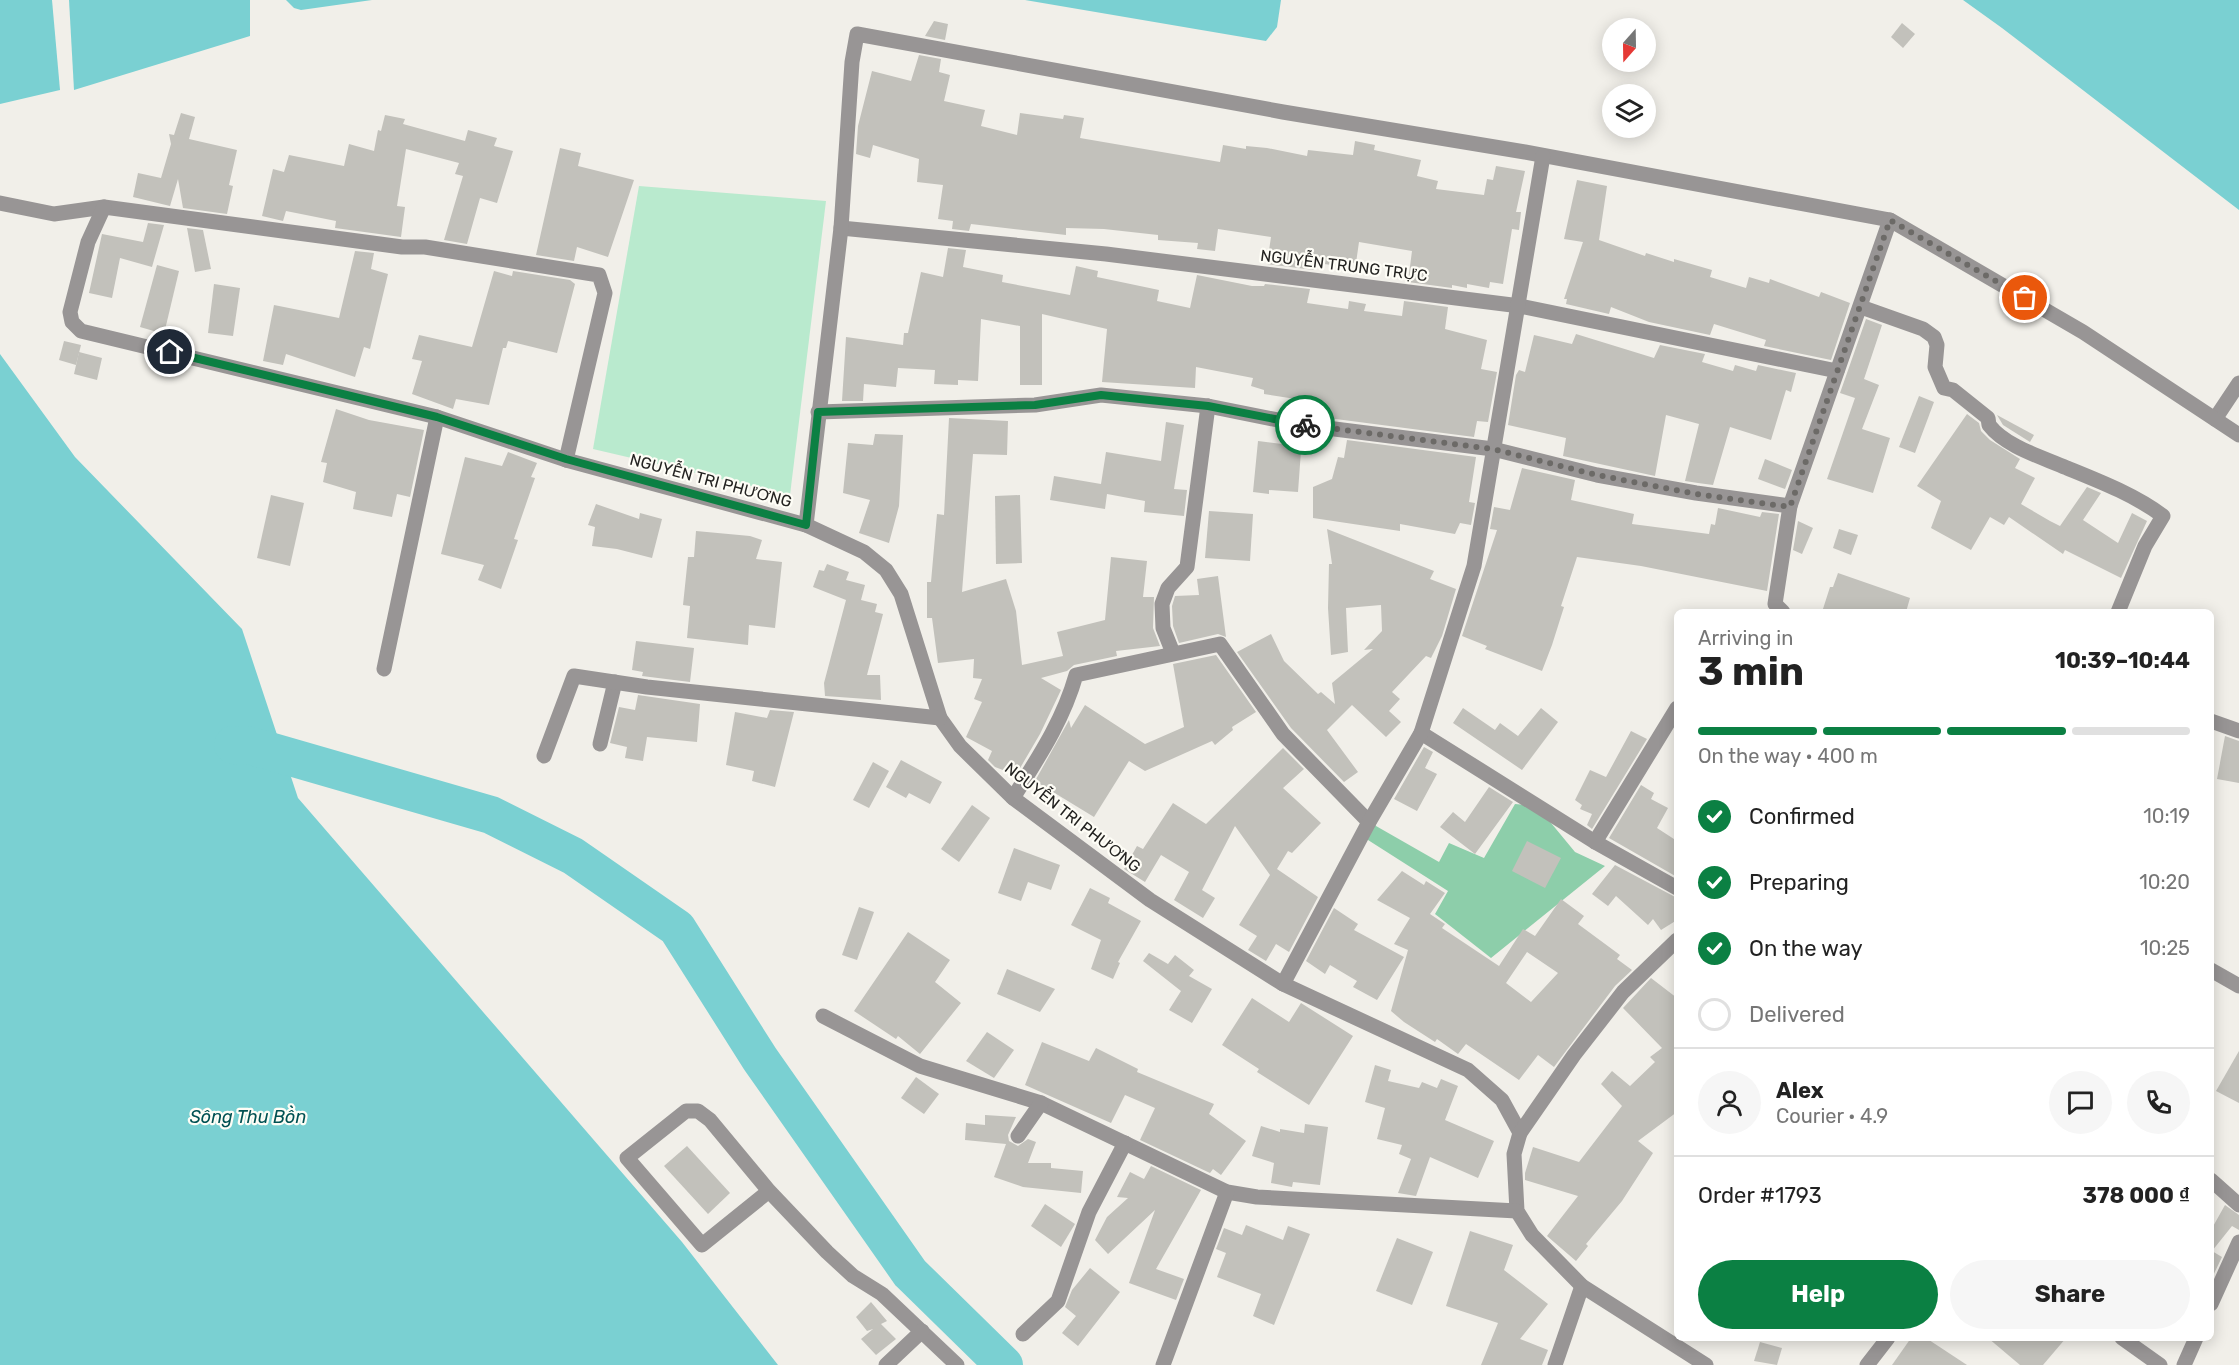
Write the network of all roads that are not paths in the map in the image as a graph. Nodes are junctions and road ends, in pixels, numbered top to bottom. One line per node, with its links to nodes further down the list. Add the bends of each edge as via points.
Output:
1 (1543, 156): 4 (street); 5 (street, via 857,34); 6 (street)
2 (0, 203): 3 (street, via 54,214)
3 (104, 207): 12 (street, NGUYỄN TRI PHƯƠNG, via 88,242 70,312 72,322 81,331); 16 (street, via 425,247 599,275 605,293)
4 (1890, 220): 7 (street); 13 (street, via 2083,332)
5 (841, 228): 6 (street, NGUYỄN TRUNG TRỰC, via 1106,254); 11 (street)
6 (1520, 306): 8 (street, NGUYỄN TRUNG TRỰC); 15 (street)
7 (1862, 307): 8 (street); 20 (street, via 1923,329 1934,337 1935,367 1944,388 1953,390 1988,418 1996,433 2024,450 2102,482 2163,516 2145,546)
8 (1837, 371): 17 (street)
9 (2239, 383): 13 (street)
10 (1208, 406): 11 (street, via 1101,395 1035,405); 15 (street, via 1303,425); 21 (street, via 1187,567 1168,588 1162,604 1163,628)
11 (818, 412): 18 (street)
12 (437, 417): 16 (street, NGUYỄN TRI PHƯƠNG); 22 (street)
13 (2215, 419): 14 (street)
14 (2239, 435)
15 (1493, 449): 17 (street, via 1597,475); 28 (street, via 1474,566)
16 (566, 459): 18 (street, NGUYỄN TRI PHƯƠNG)
17 (1790, 507): 19 (street, via 1775,604)
18 (806, 525): 25 (street, NGUYỄN TRI PHƯƠNG, via 864,552 886,570 902,594)
19 (1779, 609)
20 (2119, 609)
21 (1173, 653): 31 (street, via 1076,675 1068,705); 32 (street, via 1220,644 1283,734)
22 (384, 669)
23 (615, 682): 25 (street); 29 (street); 30 (street, via 574,676)
24 (1674, 713): 33 (street)
25 (940, 718): 31 (street, NGUYỄN TRI PHƯƠNG, via 960,746)
26 (2214, 722): 27 (street)
27 (2239, 731)
28 (1421, 733): 32 (street); 33 (street)
29 (600, 744)
30 (544, 756)
31 (1013, 798): 37 (street, NGUYỄN TRI PHƯƠNG, via 1150,900)
32 (1369, 822): 37 (street)
33 (1595, 842): 34 (street)
34 (1674, 886)
35 (1674, 943): 41 (street, via 1623,992)
36 (2214, 972): 38 (street)
37 (1283, 984): 41 (street, NGUYỄN TRI PHƯƠNG, via 1468,1070 1502,1100)
38 (2239, 986)
39 (823, 1016): 40 (street, via 920,1066)
40 (1041, 1103): 42 (street); 43 (street)
41 (1520, 1133): 48 (street, via 1514,1154)
42 (1018, 1136)
43 (1125, 1143): 46 (street); 53 (street, via 1089,1212 1058,1301)
44 (2214, 1183): 47 (street)
45 (769, 1191): 45 (street, via 702,1245 627,1158 686,1111 698,1111 710,1120); 52 (street, via 853,1276 882,1294)
46 (1227, 1192): 48 (street, via 1257,1197); 59 (street)
47 (2239, 1205)
48 (1517, 1211): 50 (street, via 1532,1234)
49 (2239, 1242): 51 (street)
50 (1582, 1286): 60 (street); 61 (street)
51 (2214, 1297)
52 (922, 1331): 57 (street); 58 (street)
53 (1023, 1334)
54 (1886, 1341): 62 (street)
55 (2126, 1341): 63 (street)
56 (2195, 1341): 64 (street)
57 (886, 1365)
58 (957, 1365)
59 (1162, 1365)
60 (1555, 1365)
61 (1706, 1365)
62 (1867, 1365)
63 (2160, 1365)
64 (2184, 1365)

